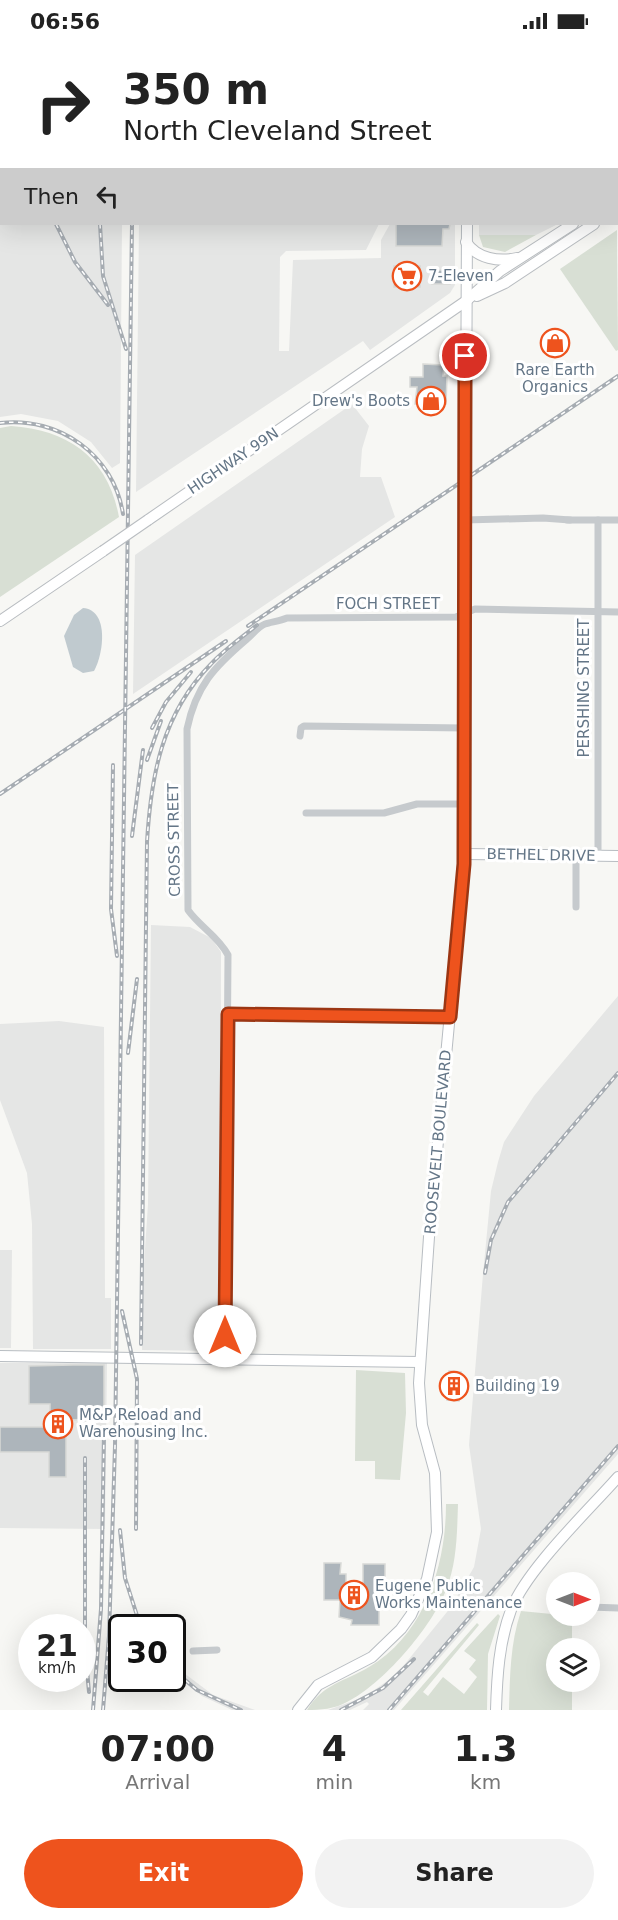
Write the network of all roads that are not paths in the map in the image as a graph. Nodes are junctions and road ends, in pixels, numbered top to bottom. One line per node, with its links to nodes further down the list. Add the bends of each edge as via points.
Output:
1 (467, 225): 4 (main road, ROOSEVELT BOULEVARD)
2 (571, 225): 5 (main road, HIGHWAY 99N)
3 (592, 225): 6 (main road, HIGHWAY 99N, via 505,283)
4 (466, 242): 5 (main road, via 477,254 497,260); 6 (main road, ROOSEVELT BOULEVARD)
5 (523, 257): 6 (main road, HIGHWAY 99N)
6 (466, 301): 7 (main road, ROOSEVELT BOULEVARD); 13 (main road, HIGHWAY 99N, bridge)
7 (465, 520): 8 (street); 12 (main road, ROOSEVELT BOULEVARD)
8 (598, 520): 9 (street); 10 (street, PERSHING STREET)
9 (618, 520)
10 (598, 612): 11 (street, FOCH STREET); 12 (street, FOCH STREET, via 475,609); 21 (street, PERSHING STREET)
11 (618, 612)
12 (466, 613): 14 (street, FOCH STREET, via 456,617 287,618); 15 (main road, ROOSEVELT BOULEVARD)
13 (0, 621)
14 (265, 623): 24 (street, CROSS STREET, via 209,674 192,706 187,729 188,910 197,923 221,942 228,955)
15 (465, 728): 16 (street, via 304,726); 17 (main road, ROOSEVELT BOULEVARD)
16 (300, 736)
17 (464, 804): 18 (street, via 417,804 384,813); 19 (main road, ROOSEVELT BOULEVARD)
18 (306, 813)
19 (464, 854): 20 (main road, BETHEL DRIVE); 25 (main road, ROOSEVELT BOULEVARD)
20 (576, 856): 21 (main road, BETHEL DRIVE); 23 (street)
21 (598, 856): 22 (main road, BETHEL DRIVE)
22 (618, 856)
23 (576, 907)
24 (228, 1014): 25 (street); 27 (street, CROSS STREET)
25 (450, 1017): 28 (main road, ROOSEVELT BOULEVARD)
26 (0, 1356): 27 (main road)
27 (225, 1359): 28 (main road)
28 (420, 1362): 34 (main road, ROOSEVELT BOULEVARD, via 420,1404 435,1473 437,1509 434,1552 427,1580 411,1615 385,1647 318,1685)
29 (618, 1477): 35 (main road, via 531,1577 512,1608 500,1648)
30 (600, 1608): 31 (street)
31 (618, 1608)
32 (217, 1650): 33 (street)
33 (193, 1651)
34 (299, 1708)
35 (496, 1710)

